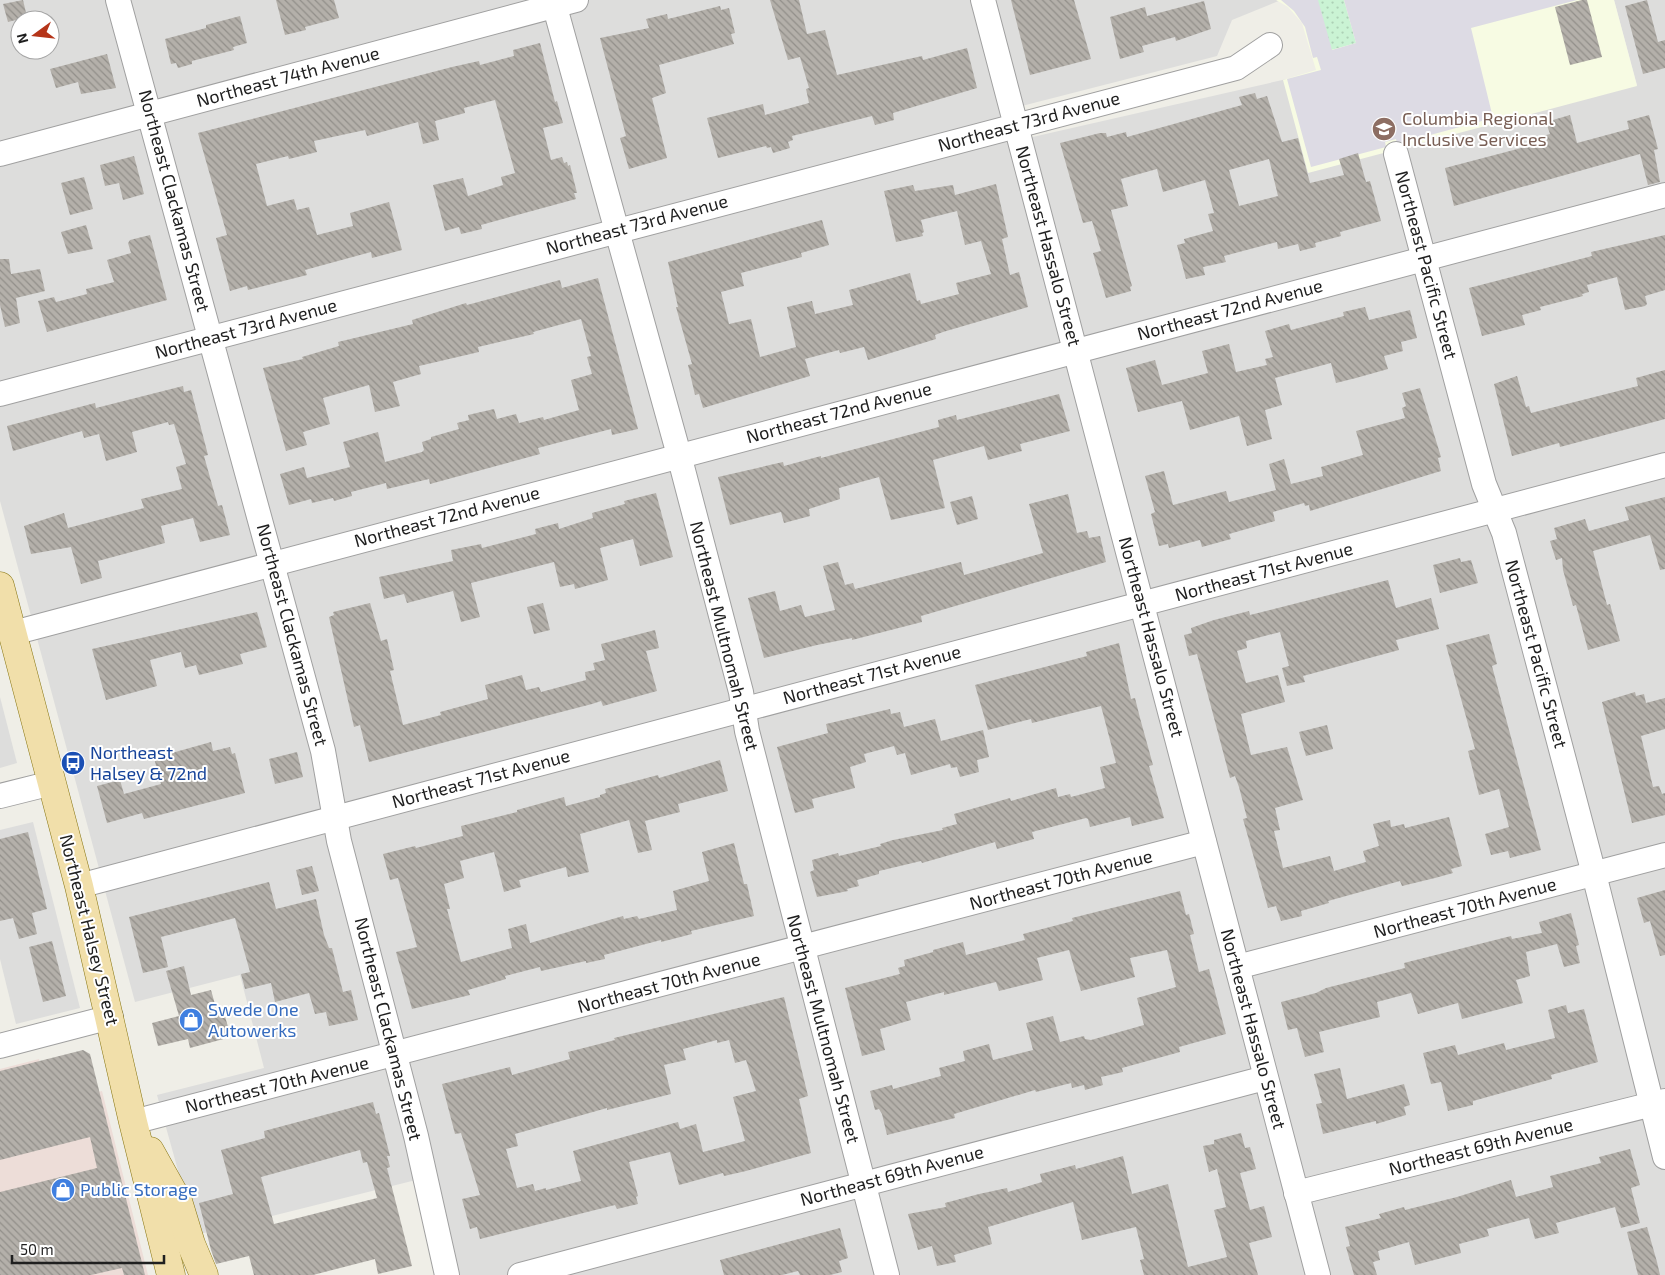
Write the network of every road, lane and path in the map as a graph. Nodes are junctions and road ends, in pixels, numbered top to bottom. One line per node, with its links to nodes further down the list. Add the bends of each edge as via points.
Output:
1 (118, 0): 5 (street, Northeast Clackamas Street)
2 (983, 0): 6 (street, Northeast Hassalo Street)
3 (561, 2): 5 (street, Northeast 74th Avenue); 10 (street, Northeast Multnomah Street)
4 (1270, 46): 6 (street, Northeast 73rd Avenue, via 1236,68)
5 (150, 113): 7 (street, Northeast 74th Avenue); 12 (street, Northeast Clackamas Street)
6 (1016, 125): 10 (street, Northeast 73rd Avenue); 13 (street, Northeast Hassalo Street)
7 (0, 154)
8 (1396, 154): 11 (street, Northeast Pacific Street)
9 (1665, 195): 11 (street, Northeast 72nd Avenue)
10 (616, 231): 12 (street, Northeast 73rd Avenue); 15 (street, Northeast Multnomah Street)
11 (1424, 258): 13 (street, Northeast 72nd Avenue); 17 (street, Northeast Pacific Street, via 1484,484)
12 (212, 338): 14 (street, Northeast 73rd Avenue); 18 (street, Northeast Clackamas Street)
13 (1076, 350): 15 (street, Northeast 72nd Avenue); 20 (street, Northeast Hassalo Street)
14 (0, 394)
15 (679, 455): 18 (street, Northeast 72nd Avenue); 22 (street, Northeast Multnomah Street)
16 (1665, 465): 17 (street, Northeast 71st Avenue)
17 (1494, 510): 20 (street, Northeast 71st Avenue); 28 (street, Northeast Pacific Street, via 1504,533)
18 (274, 562): 21 (street, Northeast 72nd Avenue); 25 (street, Northeast Clackamas Street, via 323,751)
19 (0, 586): 21 (main road, Northeast Halsey Street)
20 (1143, 604): 22 (street, Northeast 71st Avenue); 26 (street, Northeast Hassalo Street)
21 (12, 633): 23 (main road, Northeast Halsey Street)
22 (744, 709): 25 (street, Northeast 71st Avenue); 30 (street, Northeast Multnomah Street)
23 (52, 782): 24 (street); 29 (main road, Northeast Halsey Street)
24 (0, 796)
25 (336, 818): 29 (street, Northeast 71st Avenue); 34 (street, Northeast Clackamas Street, via 339,841)
26 (1204, 842): 30 (street, Northeast 70th Avenue); 31 (street, Northeast Hassalo Street)
27 (1665, 856): 28 (street, Northeast 70th Avenue)
28 (1594, 874): 31 (street, Northeast 70th Avenue); 36 (street, Northeast Pacific Street)
29 (79, 886): 32 (main road, Northeast Halsey Street)
30 (802, 949): 34 (street, Northeast 70th Avenue); 39 (street, Northeast Multnomah Street)
31 (1237, 967): 35 (street, Northeast Hassalo Street)
32 (110, 1018): 33 (street); 37 (main road, Northeast Halsey Street)
33 (0, 1046)
34 (395, 1055): 37 (street, Northeast 70th Avenue); 43 (street, Northeast Clackamas Street)
35 (1265, 1078): 39 (street, Northeast 69th Avenue); 40 (street, Northeast Hassalo Street)
36 (1658, 1103): 38 (street, Northeast Pacific Street); 40 (street, Northeast 69th Avenue)
37 (133, 1122): 41 (main road, Northeast Halsey Street); 42 (main road, via 178,1201)
38 (1665, 1158)
39 (864, 1184): 44 (street, Northeast 69th Avenue); 45 (street, Northeast Multnomah Street)
40 (1296, 1193): 46 (street, Northeast Hassalo Street)
41 (171, 1275)
42 (204, 1275)
43 (447, 1275)
44 (520, 1275)
45 (887, 1275)
46 (1318, 1275)

